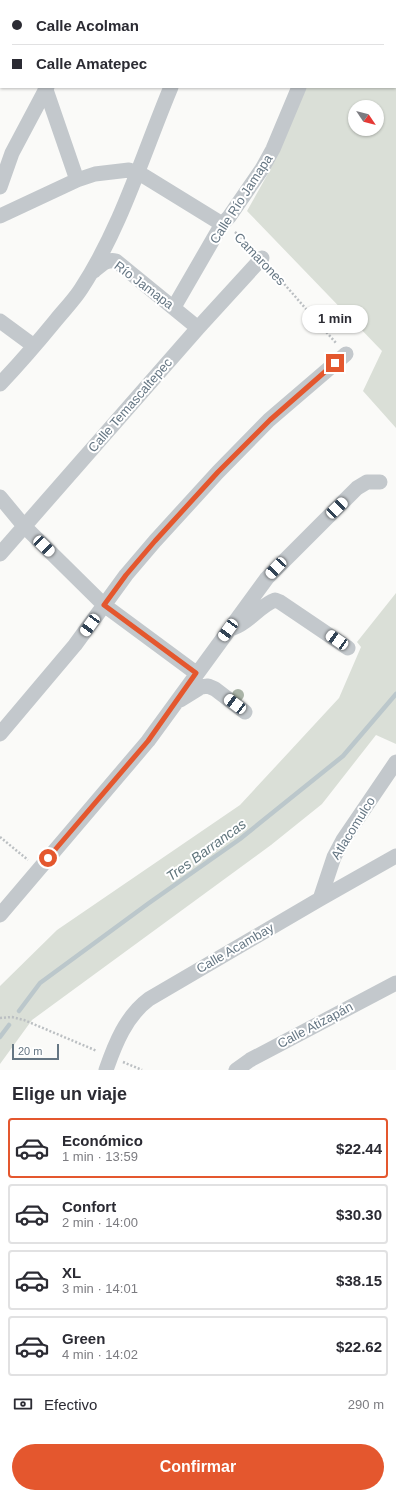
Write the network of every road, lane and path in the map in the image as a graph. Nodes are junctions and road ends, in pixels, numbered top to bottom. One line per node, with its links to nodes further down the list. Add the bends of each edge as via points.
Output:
1 (46, 88): 5 (street); 6 (street, via 12,154)
2 (171, 88): 4 (street)
3 (299, 88): 8 (street, Calle Río Jamapa, via 262,169)
4 (137, 173): 5 (street, via 129,170 113,171); 8 (street, Camarones); 10 (street, via 105,248)
5 (77, 180): 7 (street)
6 (0, 187)
7 (0, 216)
8 (222, 224): 9 (path, Camarones, via 238,234); 11 (street, Calle Río Jamapa)
9 (262, 258): 13 (street, Calle Temascaltepec); 15 (path, Camarones)
10 (89, 276): 11 (street, Río Jamapa, via 105,262 116,261); 14 (street, via 80,291)
11 (174, 307): 13 (street, Río Jamapa)
12 (0, 321): 14 (street)
13 (198, 328): 19 (street, Calle Temascaltepec)
14 (34, 346): 16 (street)
15 (346, 354): 21 (street, via 270,420 218,472 150,546)
16 (0, 384)
17 (380, 482): 22 (street, via 362,484 291,552 267,578)
18 (0, 497): 19 (street)
19 (24, 526): 20 (street, Calle Temascaltepec); 21 (street)
20 (0, 554)
21 (104, 605): 24 (street); 27 (street, via 75,645)
22 (228, 630): 23 (street, via 243,624 275,600); 24 (street)
23 (348, 648)
24 (196, 673): 25 (street)
25 (175, 703): 26 (street, via 201,687 208,686); 31 (street, via 148,741)
26 (245, 712)
27 (0, 734)
28 (396, 762): 32 (street, Atlacomulco, via 343,840 334,857)
29 (0, 837): 31 (path)
30 (396, 856): 32 (street, Calle Acambay)
31 (39, 869): 33 (street)
32 (320, 899): 36 (street, Calle Acambay, via 144,1002 132,1014)
33 (0, 915)
34 (396, 982): 38 (street, Calle Atizapán, via 250,1060)
35 (0, 1018): 36 (path, via 24,1020)
36 (108, 1063): 37 (path)
37 (142, 1070)
38 (236, 1070)

